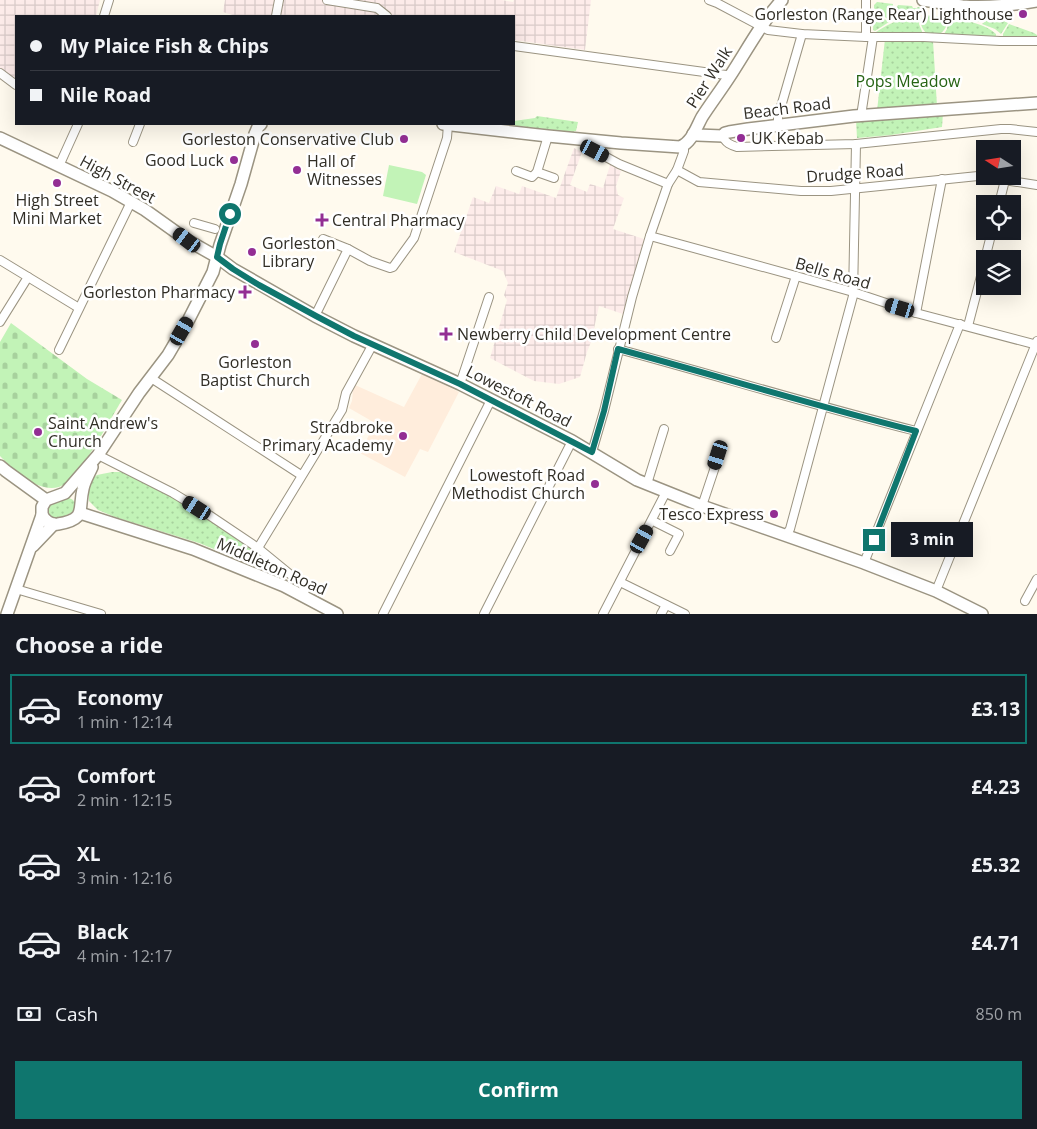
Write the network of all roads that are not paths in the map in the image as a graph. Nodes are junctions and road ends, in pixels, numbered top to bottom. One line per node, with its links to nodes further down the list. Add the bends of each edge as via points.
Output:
1 (108, 0): 9 (street)
2 (279, 0): 10 (street)
3 (327, 0): 11 (street, via 377,8)
4 (709, 0): 12 (street)
5 (782, 0): 12 (street, Pier Walk)
6 (866, 0): 14 (street)
7 (923, 0): 8 (street, via 962,6)
8 (1037, 1)
9 (104, 15)
10 (276, 15)
11 (386, 15)
12 (762, 26): 13 (street, via 768,30); 18 (street, Pier Walk)
13 (802, 34): 14 (street); 27 (street)
14 (870, 37): 15 (street); 21 (street)
15 (1037, 41)
16 (515, 46): 18 (street)
17 (0, 73): 19 (street)
18 (730, 77): 29 (street, Pier Walk)
19 (15, 83)
20 (1037, 103): 21 (street, Beach Road)
21 (861, 116): 27 (street, Beach Road)
22 (78, 125): 37 (street)
23 (140, 125): 34 (street)
24 (256, 125): 54 (street)
25 (448, 125): 53 (street, via 447,138 414,238 393,267)
26 (456, 125): 30 (street)
27 (778, 125): 31 (street, Beach Road, via 729,132)
28 (1037, 132): 35 (street, via 1001,129)
29 (693, 134): 31 (street, Beach Road); 36 (street, Pier Walk)
30 (548, 136): 33 (street); 40 (street)
31 (722, 136): 35 (street, via 724,141 737,147)
32 (0, 138): 37 (street, High Street)
33 (586, 140): 36 (street, via 674,148); 45 (street, via 595,151 619,164)
34 (133, 142)
35 (856, 144): 47 (street)
36 (684, 145): 38 (street)
37 (59, 166): 48 (street, High Street)
38 (677, 170): 45 (street); 47 (street, Drudge Road, via 706,183 801,191)
39 (516, 171): 40 (street, via 532,177)
40 (537, 172): 42 (street)
41 (976, 176): 43 (street, Drudge Road)
42 (554, 178)
43 (942, 179): 47 (street, Drudge Road); 64 (street)
44 (1021, 182): 46 (street, Drudge Road)
45 (668, 184): 51 (street)
46 (1037, 185)
47 (855, 188): 58 (street)
48 (131, 202): 54 (street, High Street); 62 (street)
49 (194, 223): 50 (street)
50 (215, 229)
51 (650, 236): 56 (street, Bells Road); 72 (street)
52 (323, 239): 53 (street)
53 (348, 248): 65 (street)
54 (217, 257): 65 (street, Lowestoft Road, via 259,285); 74 (street, via 213,272 189,318)
55 (0, 260): 57 (street)
56 (796, 276): 58 (street, Bells Road); 69 (street)
57 (28, 277): 62 (street); 66 (street)
58 (853, 292): 64 (street, Bells Road); 77 (street)
59 (976, 295): 68 (street)
60 (489, 296): 63 (street)
61 (476, 305): 63 (street)
62 (79, 308): 73 (street)
63 (485, 308): 75 (street)
64 (916, 313): 67 (street, Bells Road)
65 (316, 316): 70 (street, Lowestoft Road)
66 (0, 322)
67 (960, 324): 68 (street, Bells Road); 79 (street)
68 (968, 326): 71 (street, Bells Road)
69 (776, 338)
70 (373, 344): 75 (street, Lowestoft Road); 85 (street, via 346,393 342,410)
71 (1037, 344): 103 (street)
72 (618, 349): 77 (street); 81 (street)
73 (59, 350)
74 (151, 378): 82 (street); 85 (street)
75 (460, 384): 76 (street, Lowestoft Road)
76 (491, 400): 80 (street, Lowestoft Road); 110 (street)
77 (823, 407): 79 (street); 95 (street)
78 (664, 429): 86 (street)
79 (916, 431): 99 (street)
80 (572, 441): 81 (street, Lowestoft Road); 111 (street)
81 (592, 452): 86 (street, Lowestoft Road)
82 (98, 455): 87 (street); 91 (street, via 83,488); 96 (street, via 173,493)
83 (718, 455): 90 (street)
84 (2, 471): 89 (street)
85 (301, 476): 96 (street)
86 (647, 484): 88 (street, Lowestoft Road)
87 (64, 492): 89 (street); 91 (street, via 77,497)
88 (666, 492): 90 (street, Lowestoft Road); 93 (street)
89 (46, 500): 92 (street)
90 (702, 506): 95 (street, Lowestoft Road)
91 (80, 508): 94 (street, via 76,518); 104 (street, Middleton Road, via 193,549)
92 (42, 515): 94 (street, via 47,522); 98 (street)
93 (652, 520): 97 (street, via 679,534); 101 (street)
94 (54, 524): 98 (street)
95 (786, 535): 99 (street, Lowestoft Road)
96 (258, 548): 104 (street, via 302,584)
97 (670, 551)
98 (28, 552): 102 (street)
99 (864, 563): 103 (street, Lowestoft Road)
100 (1037, 579): 105 (street)
101 (620, 582): 106 (street); 112 (street)
102 (16, 588): 107 (street); 108 (street)
103 (936, 591): 115 (street, Lowestoft Road)
104 (303, 595): 109 (street, Middleton Road)
105 (1025, 601)
106 (666, 604): 113 (street); 114 (street)
107 (8, 614)
108 (101, 614)
109 (337, 614)
110 (382, 614)
111 (484, 614)
112 (603, 614)
113 (661, 614)
114 (686, 614)
115 (982, 614)

